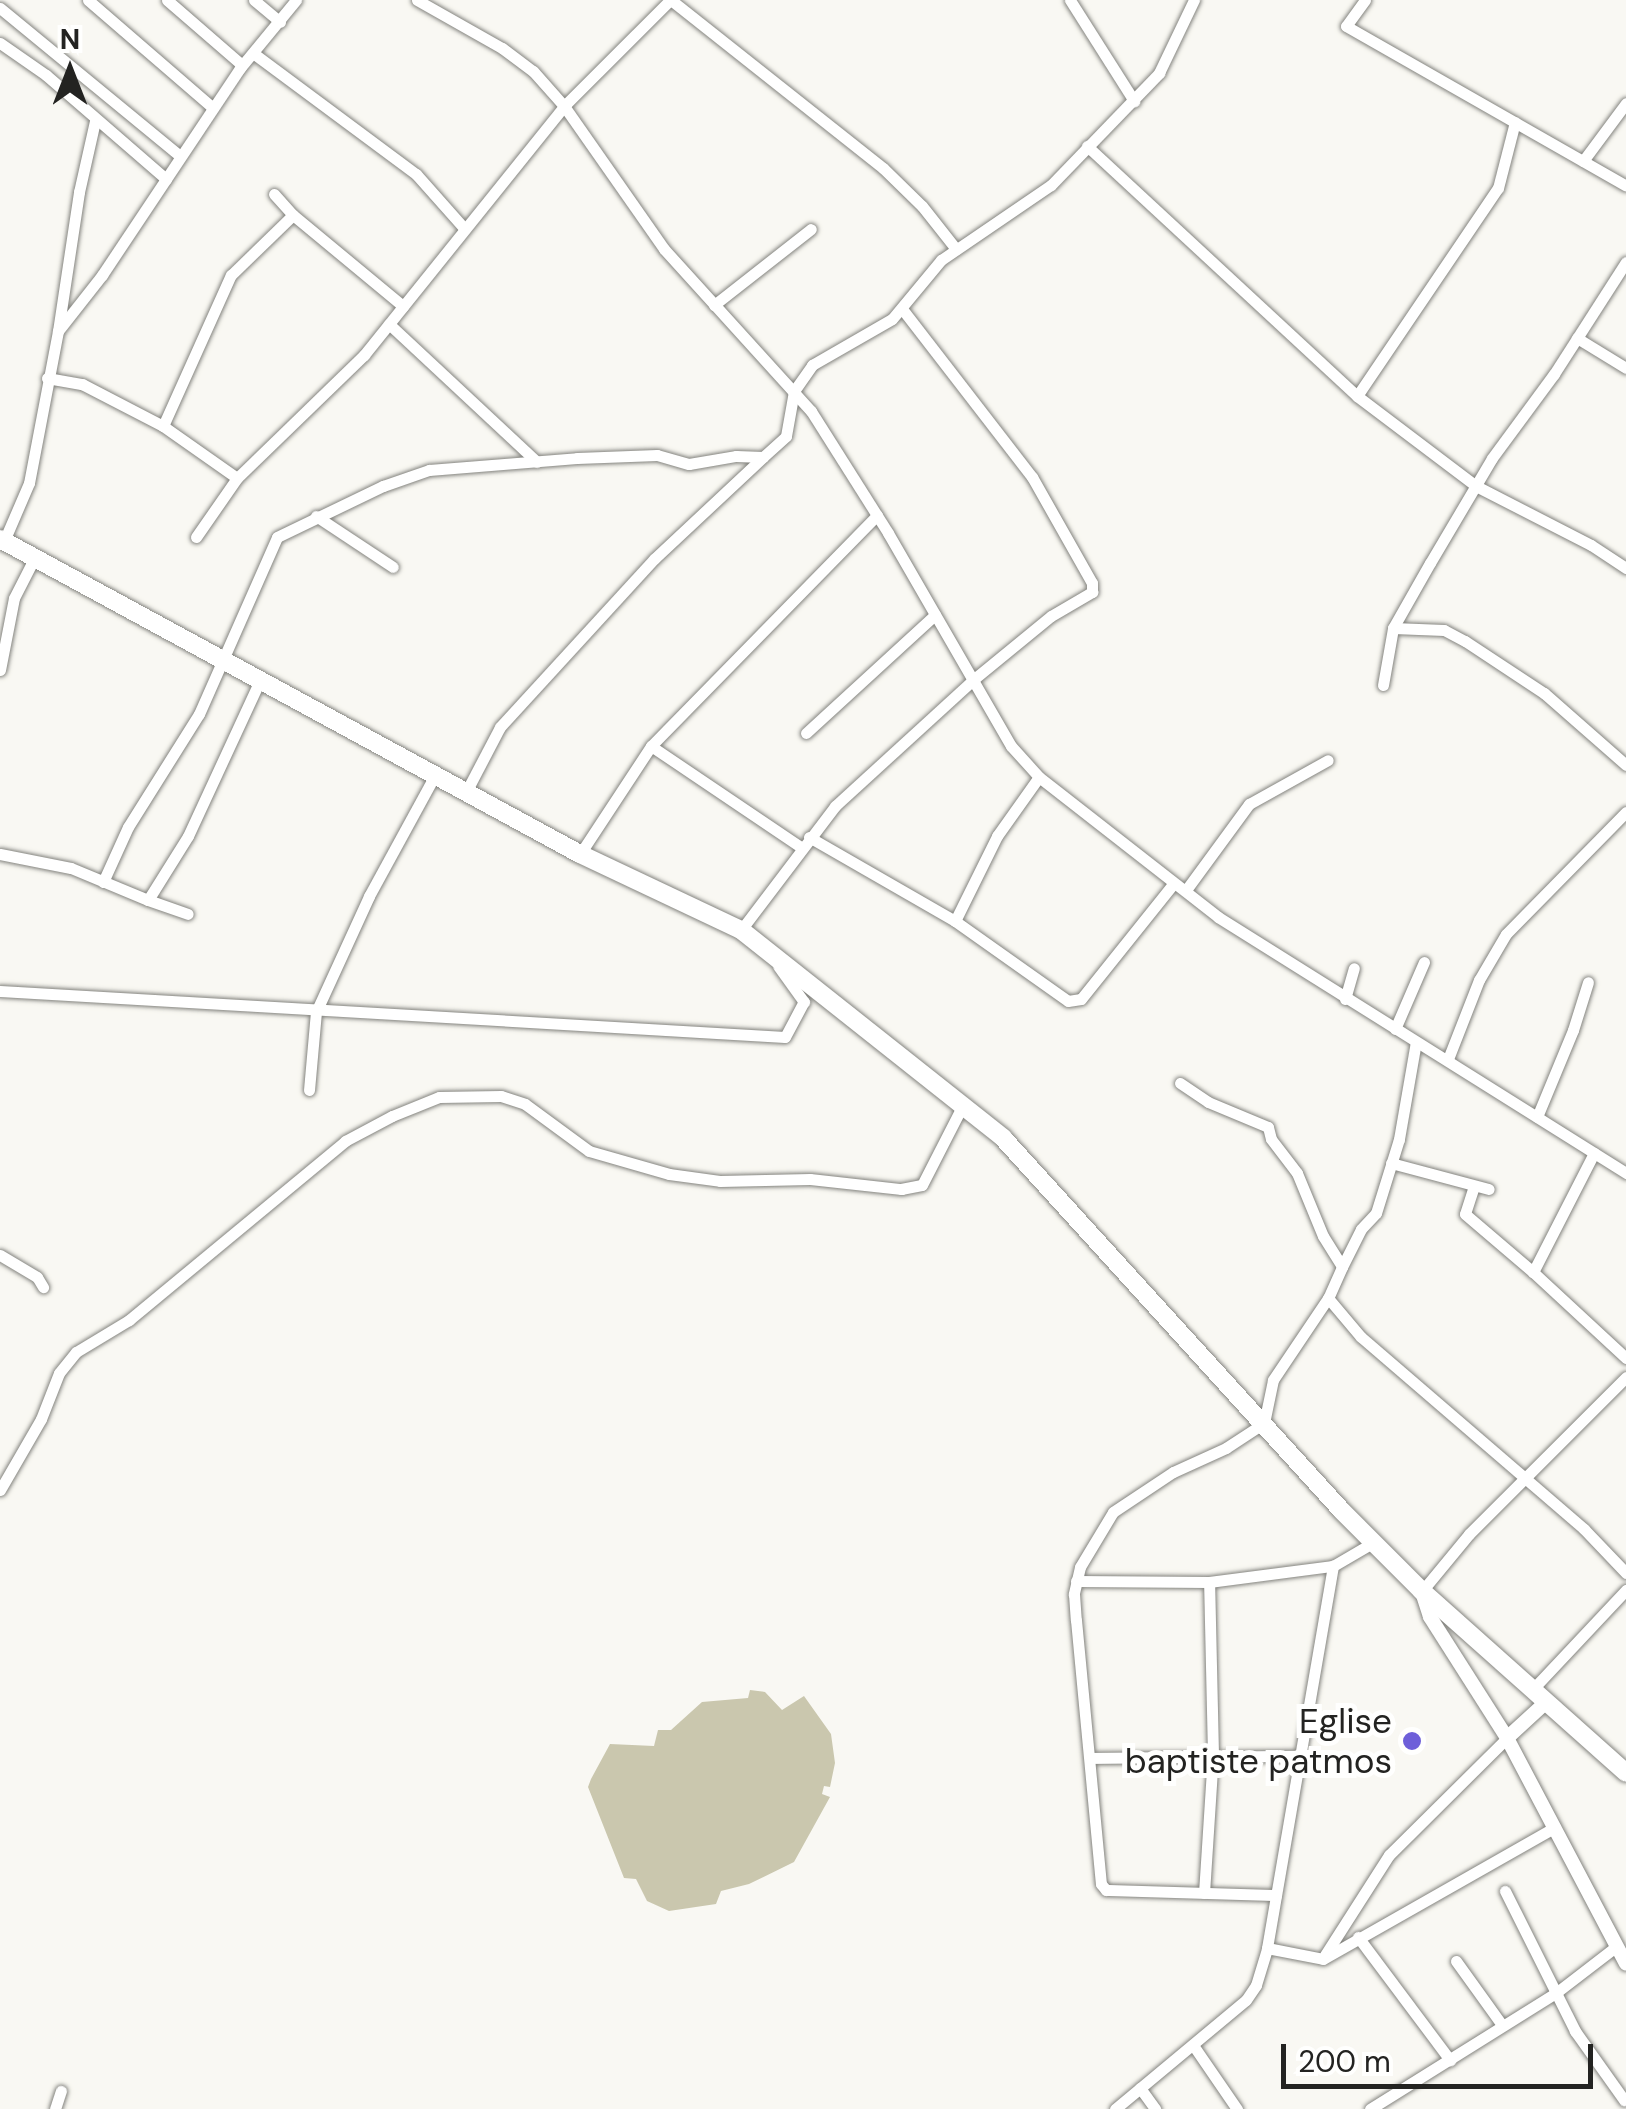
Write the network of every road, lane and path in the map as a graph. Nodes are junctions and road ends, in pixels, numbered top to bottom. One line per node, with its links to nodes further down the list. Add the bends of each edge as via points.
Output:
1 (88, 0): 18 (street)
2 (167, 0): 14 (street)
3 (254, 0): 11 (street)
4 (296, 0): 11 (street)
5 (417, 0): 17 (street, via 502,48)
6 (671, 0): 17 (street); 30 (street, via 883,168)
7 (1070, 0): 15 (street)
8 (1194, 0): 15 (street, via 1164,66)
9 (1365, 0): 20 (street, via 1346,26)
10 (0, 8): 22 (street)
11 (280, 22): 13 (street)
12 (0, 43): 19 (street)
13 (252, 53): 14 (street); 28 (street, via 416,174)
14 (242, 65): 18 (street)
15 (1134, 101): 21 (street)
16 (1626, 104): 23 (street)
17 (564, 106): 28 (street); 33 (street, via 641,219)
18 (212, 108): 22 (street)
19 (95, 121): 24 (street); 36 (street)
20 (1515, 122): 23 (street); 41 (street, via 1498,188)
21 (1087, 146): 30 (street, via 1039,196); 41 (street)
22 (180, 156): 24 (street)
23 (1583, 161): 25 (street)
24 (166, 178): 36 (street)
25 (1626, 186)
26 (274, 194): 27 (street)
27 (293, 216): 32 (street); 42 (street, via 230,275)
28 (464, 228): 32 (street)
29 (810, 228): 33 (street)
30 (956, 249): 34 (street)
31 (1626, 262): 37 (street)
32 (403, 306): 35 (street)
33 (714, 306): 40 (street)
34 (902, 309): 40 (street, via 812,365); 58 (street, via 1032,477 1092,583 1088,598 1051,616)
35 (390, 324): 44 (street); 45 (street)
36 (58, 331): 39 (street)
37 (1577, 338): 38 (street); 46 (street)
38 (1626, 368)
39 (47, 378): 42 (street, via 82,384); 50 (street, via 29,483)
40 (794, 391): 43 (street, via 786,436); 47 (street)
41 (1357, 396): 46 (street)
42 (163, 426): 45 (street)
43 (763, 457): 44 (street, via 690,464 657,456); 67 (street, via 654,559 500,726)
44 (538, 462): 48 (street, via 429,470)
45 (238, 478): 49 (street)
46 (1476, 486): 53 (street); 55 (street)
47 (877, 515): 54 (street); 62 (street)
48 (316, 516): 52 (street); 56 (street, via 277,538)
49 (196, 537)
50 (2, 540): 51 (highway)
51 (34, 559): 56 (highway); 57 (street, via 14,598)
52 (393, 567)
53 (1626, 568)
54 (935, 615): 58 (street); 61 (street)
55 (1394, 628): 60 (street); 64 (street, via 1444,630 1466,641 1544,693)
56 (220, 659): 59 (highway); 72 (street, via 198,714 128,827)
57 (0, 670)
58 (974, 679): 66 (street, via 1012,746); 69 (street, via 834,806)
59 (260, 680): 65 (highway); 74 (street, via 188,836)
60 (1383, 685)
61 (806, 733)
62 (652, 746): 69 (street); 71 (street)
63 (1328, 760): 73 (street, via 1249,804)
64 (1626, 765)
65 (436, 775): 67 (highway); 84 (street)
66 (1039, 777): 73 (street); 76 (street, via 997,836)
67 (466, 792): 71 (highway)
68 (1626, 812): 87 (street, via 1506,934 1474,989)
69 (805, 842): 76 (street); 77 (street)
70 (0, 854): 72 (street, via 71,868)
71 (580, 854): 77 (highway)
72 (103, 882): 74 (street)
73 (1180, 886): 76 (street, via 1075,1001); 83 (street)
74 (148, 900): 75 (street)
75 (188, 914)
76 (955, 922)
77 (741, 930): 78 (highway)
78 (774, 960): 84 (street, via 804,1002 785,1037); 90 (highway)
79 (1424, 962): 85 (street)
80 (1354, 968): 83 (street)
81 (1588, 982): 91 (street)
82 (0, 991): 84 (street)
83 (1345, 999): 85 (street)
84 (316, 1012): 89 (street)
85 (1395, 1030): 86 (street)
86 (1416, 1042): 87 (street); 93 (street)
87 (1448, 1059): 91 (street)
88 (1180, 1083): 98 (street, via 1268,1127)
89 (309, 1090)
90 (964, 1103): 104 (highway, via 1058,1194); 106 (street, via 922,1185 900,1190 670,1174 589,1152 525,1104 501,1096 440,1097 392,1116 345,1141 128,1320 76,1352)
91 (1537, 1116): 92 (street)
92 (1594, 1153): 94 (street); 99 (street)
93 (1392, 1163): 95 (street); 98 (street, via 1376,1213)
94 (1626, 1173)
95 (1474, 1186): 96 (street); 99 (street, via 1466,1214)
96 (1489, 1189)
97 (0, 1255): 100 (street)
98 (1342, 1267): 101 (street)
99 (1533, 1272): 102 (street)
100 (43, 1287)
101 (1328, 1298): 104 (street, via 1273,1380); 105 (street, via 1362,1337)
102 (1626, 1358)
103 (1626, 1377): 105 (street)
104 (1264, 1423): 107 (highway); 110 (street, via 1113,1512)
105 (1524, 1476): 109 (street); 113 (street)
106 (0, 1490)
107 (1374, 1542): 108 (street); 113 (highway)
108 (1333, 1566): 111 (street); 117 (street)
109 (1626, 1573)
110 (1076, 1581): 111 (street); 118 (street)
111 (1209, 1582): 116 (street)
112 (1626, 1590): 114 (street)
113 (1422, 1591): 114 (highway); 115 (street, via 1430,1617)
114 (1538, 1697): 115 (street); 119 (highway)
115 (1507, 1738): 120 (street); 127 (street, via 1389,1855)
116 (1214, 1754): 117 (street); 118 (street); 122 (street)
117 (1298, 1756): 123 (street)
118 (1091, 1758): 122 (street, via 1102,1888)
119 (1626, 1773)
120 (1554, 1827): 124 (street); 125 (street)
121 (1505, 1891): 130 (street)
122 (1204, 1892): 123 (street)
123 (1276, 1894): 126 (street)
124 (1358, 1937): 127 (street); 133 (street)
125 (1616, 1946): 129 (street); 130 (street)
126 (1268, 1948): 127 (street); 132 (street, via 1246,2000)
127 (1323, 1959)
128 (1456, 1961): 131 (street)
129 (1626, 1964)
130 (1557, 1992): 131 (street); 136 (street)
131 (1502, 2025): 133 (street)
132 (1192, 2045): 134 (street); 140 (street)
133 (1450, 2060): 141 (street)
134 (1140, 2088): 138 (street); 139 (street)
135 (61, 2091): 137 (street)
136 (1621, 2102)
137 (55, 2109)
138 (1114, 2109)
139 (1155, 2109)
140 (1237, 2109)
141 (1370, 2109)

